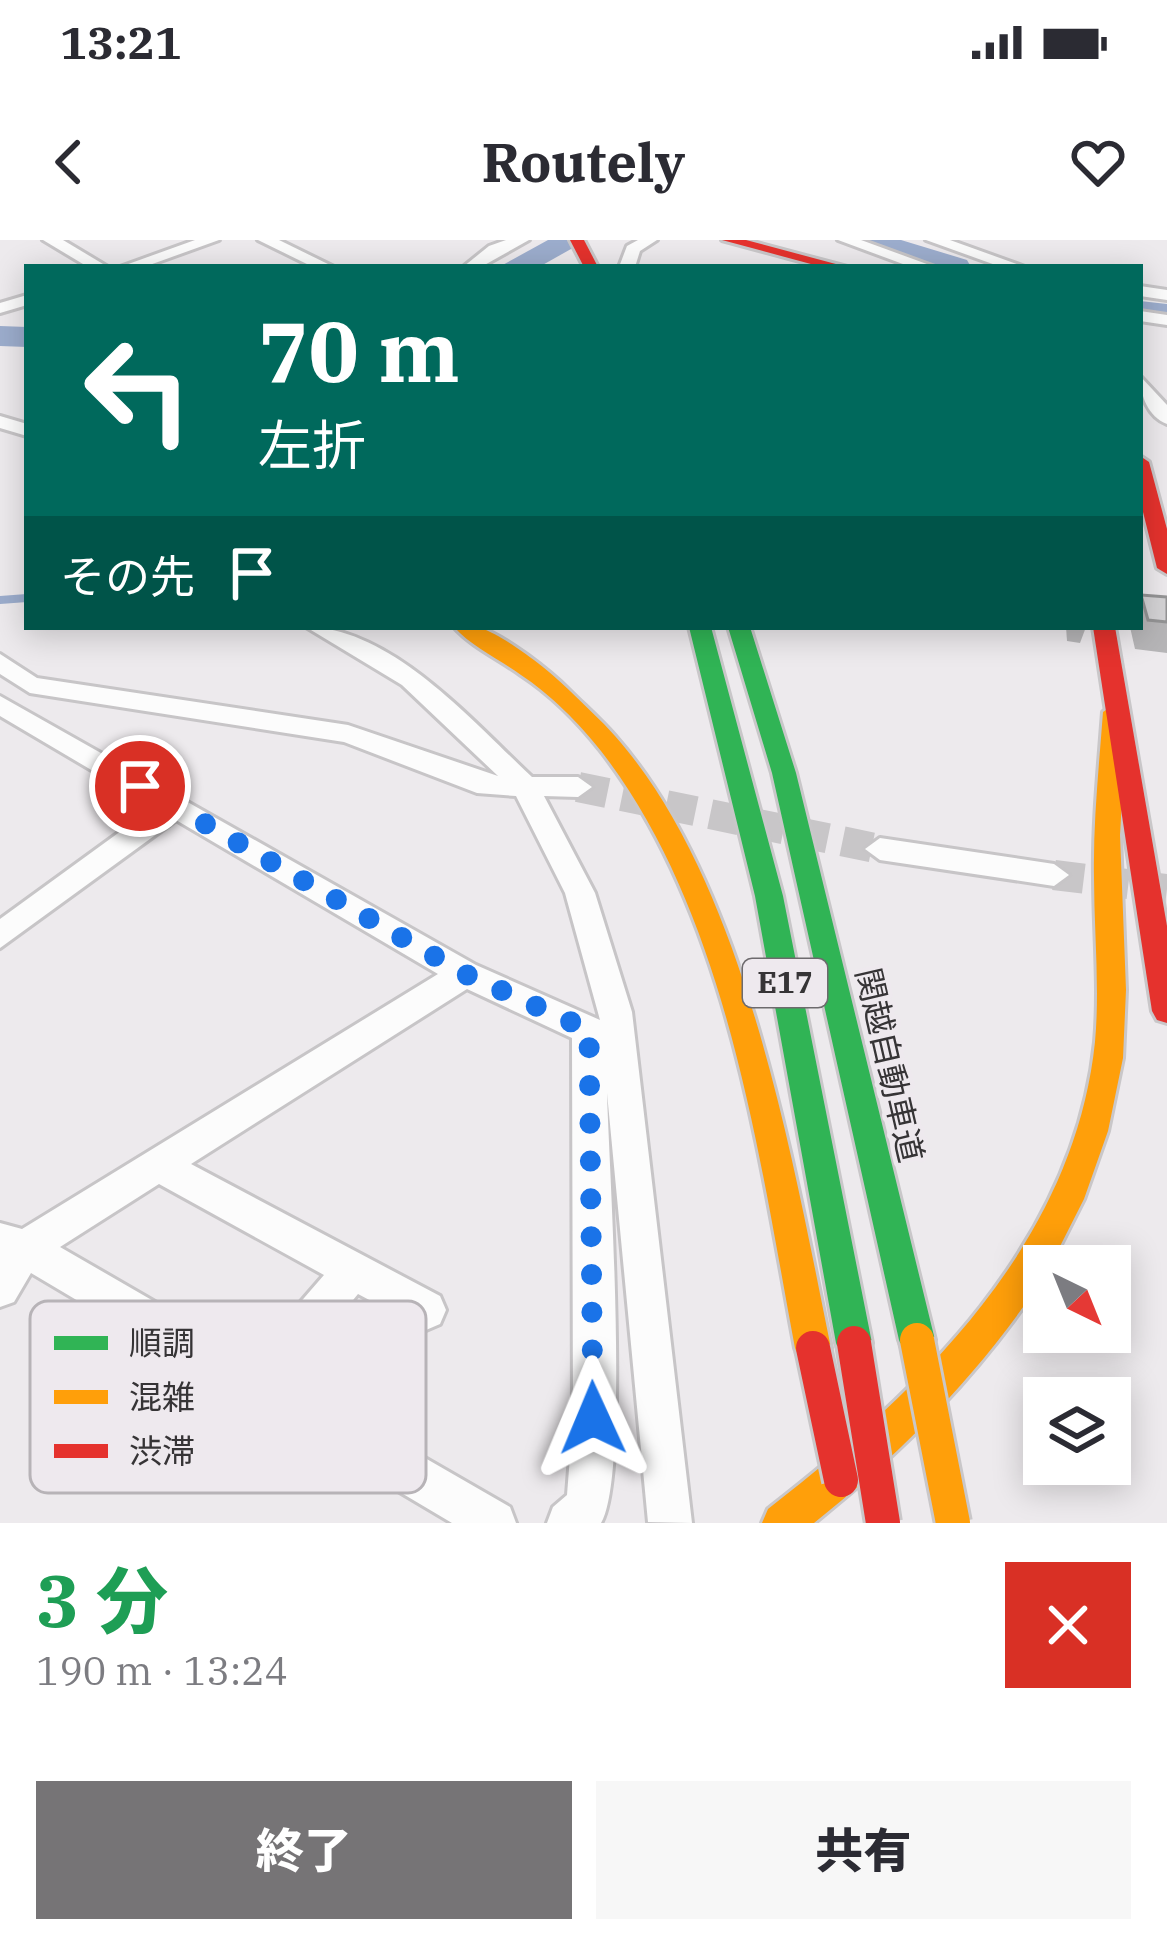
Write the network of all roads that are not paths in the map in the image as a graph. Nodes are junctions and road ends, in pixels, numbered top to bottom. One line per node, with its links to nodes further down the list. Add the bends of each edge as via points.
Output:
1 (51, 240): 11 (street)
2 (211, 240): 12 (street)
3 (266, 240): 13 (street)
4 (473, 240): 10 (street)
5 (521, 240): 10 (street)
6 (649, 240): 14 (street)
7 (729, 240): 15 (highway)
8 (846, 240): 16 (street)
9 (940, 241): 17 (street)
10 (496, 261)
11 (95, 264)
12 (137, 264)
13 (319, 264)
14 (627, 264)
15 (828, 264)
16 (918, 264)
17 (1008, 264)
18 (1143, 386): 19 (street)
19 (1167, 418)
20 (1143, 474): 22 (highway)
21 (1143, 528): 22 (highway)
22 (1167, 569)
23 (323, 630): 31 (street, via 411,679)
24 (469, 630): 48 (highway, bridge, via 550,686 604,740 674,849 708,924 737,1015)
25 (701, 630): 53 (highway, E17, bridge, via 769,896)
26 (744, 630): 54 (highway, 関越自動車道 / E17, bridge, via 917,1340)
27 (1104, 630): 30 (highway)
28 (0, 662): 31 (street, via 30,685 348,734 488,786)
29 (0, 705): 33 (street)
30 (1114, 712): 38 (highway); 52 (highway, via 1108,1058 1091,1140 1021,1282 961,1364 891,1438)
31 (524, 785): 32 (street); 39 (street, via 580,893)
32 (578, 787)
33 (175, 806): 36 (street); 37 (street)
34 (880, 849): 35 (street)
35 (1054, 875)
36 (0, 936)
37 (465, 974): 39 (street); 40 (street)
38 (1167, 1011)
39 (602, 1021): 49 (street); 51 (street, via 588,1504)
40 (158, 1165): 41 (street); 42 (street)
41 (13, 1245): 43 (street); 44 (street)
42 (353, 1271): 45 (street); 46 (street)
43 (0, 1288)
44 (111, 1301)
45 (328, 1301)
46 (409, 1301)
47 (426, 1483): 50 (street)
48 (845, 1501)
49 (670, 1522)
50 (494, 1523)
51 (569, 1523)
52 (782, 1523)
53 (883, 1523)
54 (953, 1523)

